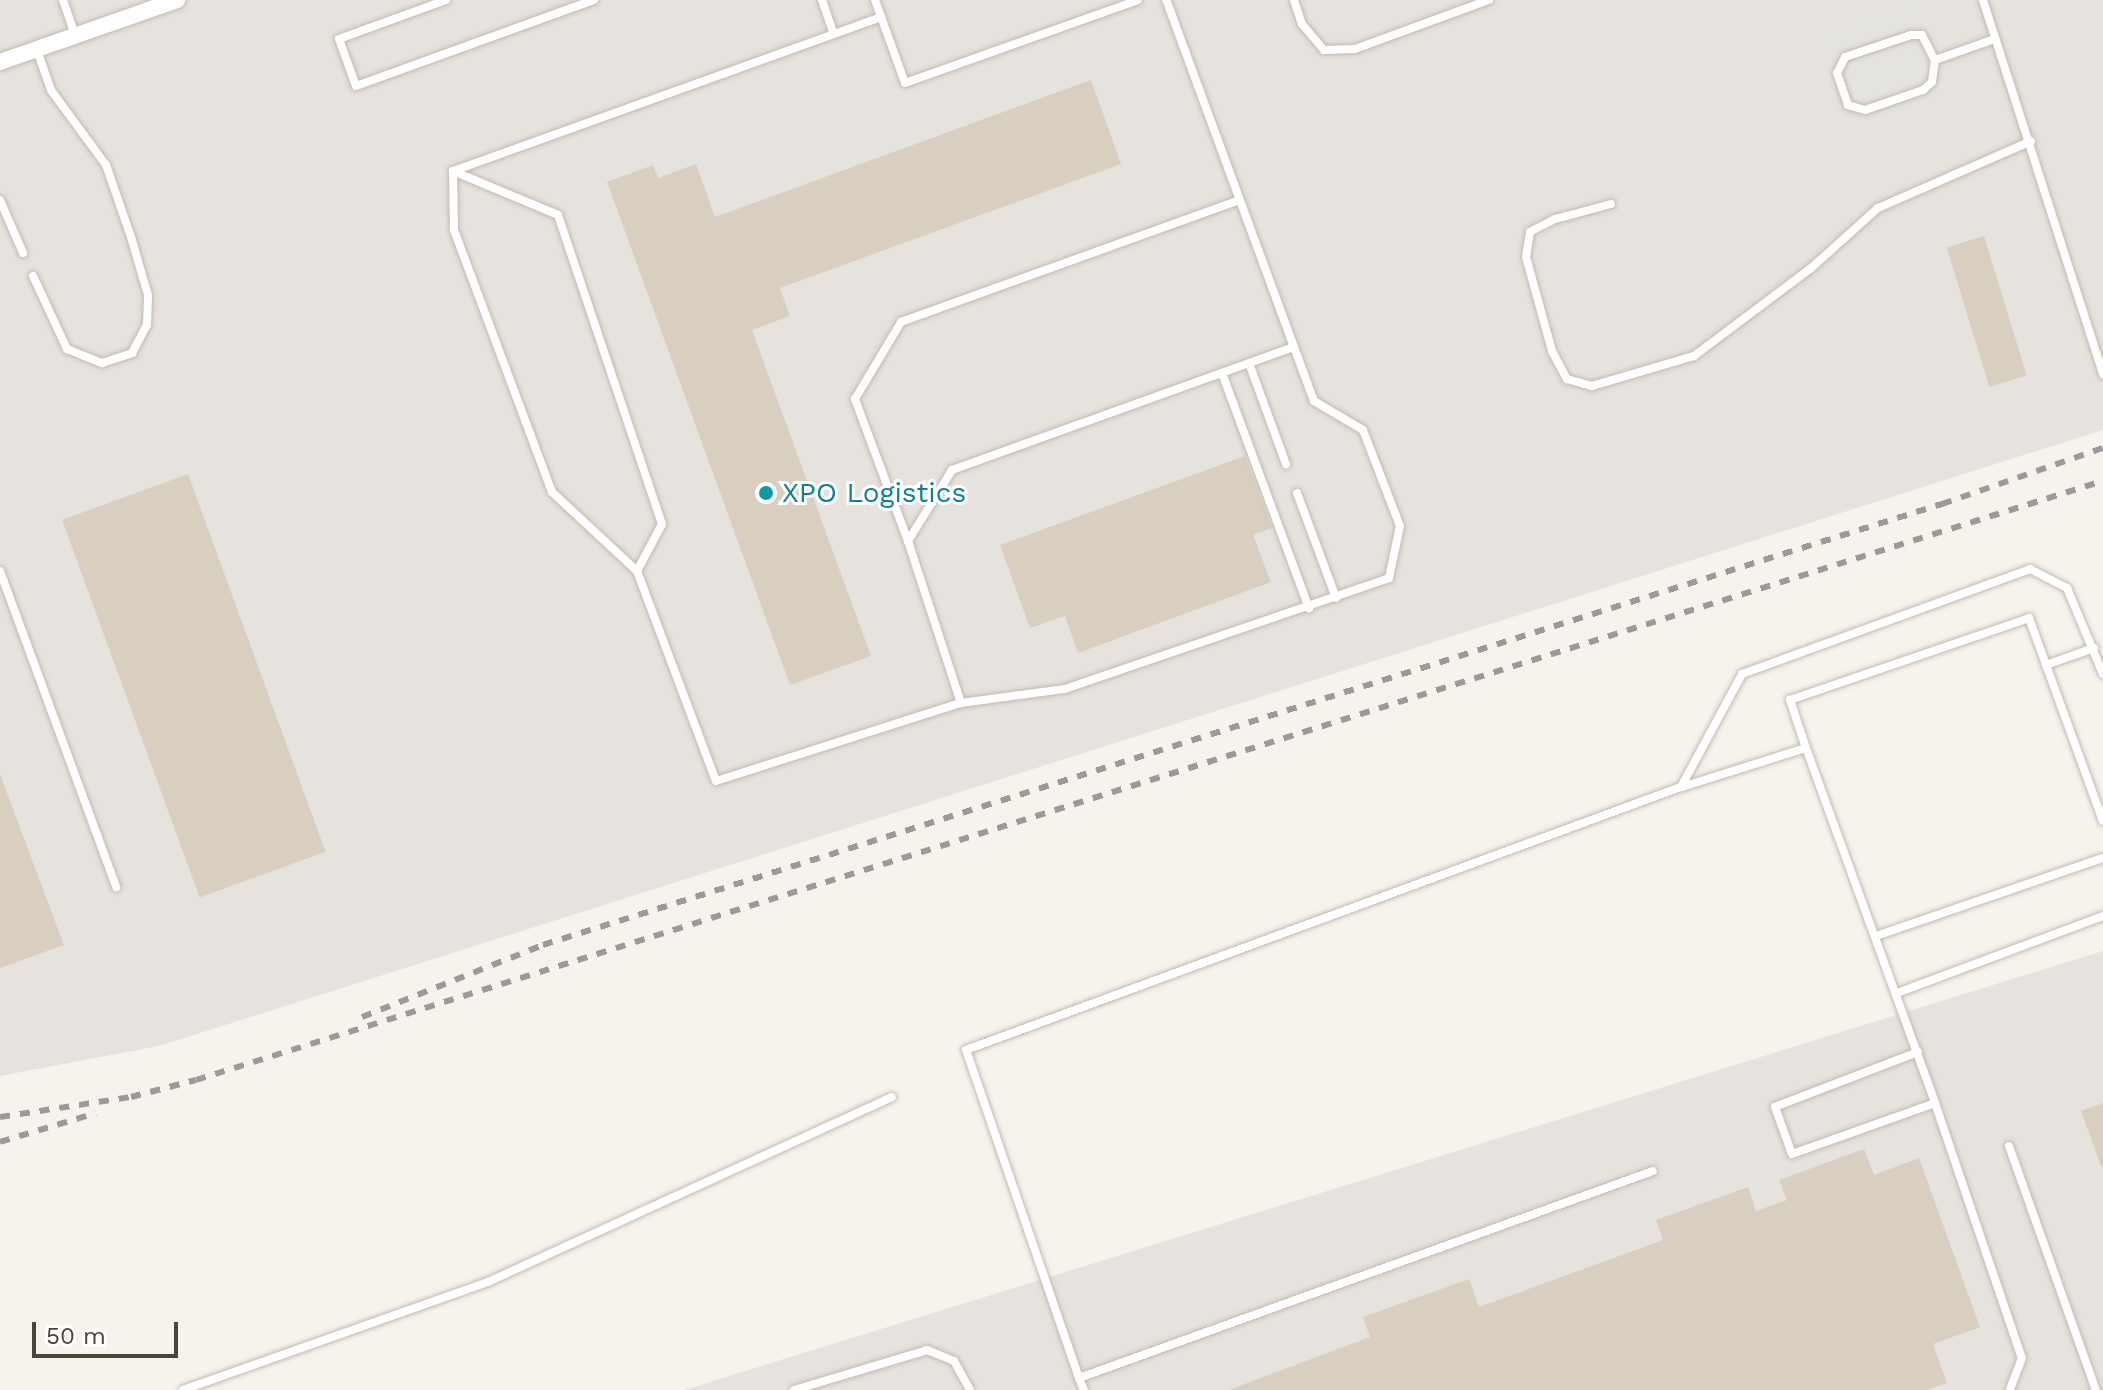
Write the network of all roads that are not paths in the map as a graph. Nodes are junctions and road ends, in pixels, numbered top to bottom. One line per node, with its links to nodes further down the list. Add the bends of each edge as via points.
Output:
1 (63, 0): 14 (lane)
2 (177, 0): 14 (street)
3 (446, 0): 4 (lane, via 339,39 356,86)
4 (594, 0)
5 (822, 0): 13 (lane)
6 (875, 0): 12 (lane)
7 (1138, 0): 12 (lane, via 905,83)
8 (1166, 0): 22 (lane)
9 (1294, 0): 10 (lane, via 1302,24 1324,50 1355,49)
10 (1489, 0)
11 (1983, 0): 15 (lane)
12 (881, 17): 13 (lane)
13 (834, 34): 20 (lane)
14 (75, 36): 16 (street)
15 (1995, 39): 17 (lane); 19 (lane)
16 (37, 50): 18 (street); 25 (lane, via 51,90 106,165 131,237 148,295 147,325 132,353 102,363 67,349)
17 (1935, 60): 17 (lane, via 1922,35 1911,35 1845,57 1837,73 1848,105 1865,110 1923,90 1932,82)
18 (0, 62)
19 (2031, 141): 23 (lane, via 1878,208 1810,269 1694,356 1592,386 1567,379 1552,351 1526,257 1530,232 1555,219); 29 (lane)
20 (453, 171): 34 (lane, via 454,230 552,492); 34 (lane, via 558,215 662,524)
21 (0, 200): 24 (lane)
22 (1239, 200): 26 (lane); 32 (lane, via 901,322 855,399)
23 (1611, 204)
24 (23, 253)
25 (33, 276)
26 (1294, 347): 27 (lane); 35 (lane, via 1314,401 1363,430 1400,526 1389,578)
27 (1249, 363): 28 (lane); 30 (lane)
28 (1222, 373): 32 (lane, via 952,470); 36 (lane)
29 (2103, 374)
30 (1286, 464)
31 (1297, 493): 35 (lane)
32 (908, 541): 40 (lane)
33 (0, 571): 46 (lane)
34 (637, 571): 40 (lane, via 716,781)
35 (1336, 598): 36 (lane)
36 (1309, 608): 40 (lane, via 1065,689)
37 (2094, 648): 38 (lane); 39 (lane); 42 (lane, via 2067,588 2030,569 1742,674)
38 (2046, 665): 41 (lane, via 2029,618 1790,700); 43 (lane)
39 (2103, 674)
40 (961, 703)
41 (1806, 748): 42 (lane); 48 (lane)
42 (1681, 787): 55 (lane, via 966,1050)
43 (2100, 806): 44 (lane)
44 (2103, 821)
45 (2103, 858): 48 (lane)
46 (116, 887)
47 (2103, 916): 49 (lane)
48 (1876, 936): 49 (lane)
49 (1897, 993): 50 (lane)
50 (1918, 1052): 52 (lane); 52 (lane, via 1775,1107 1792,1154)
51 (892, 1097): 56 (lane, via 488,1282)
52 (1935, 1103): 60 (lane, via 2022,1358)
53 (2009, 1146): 61 (lane)
54 (1653, 1171): 55 (lane)
55 (1079, 1378): 59 (lane)
56 (183, 1390)
57 (794, 1390): 58 (lane, via 927,1350 954,1361)
58 (970, 1390)
59 (1084, 1390)
60 (2010, 1390)
61 (2096, 1390)

